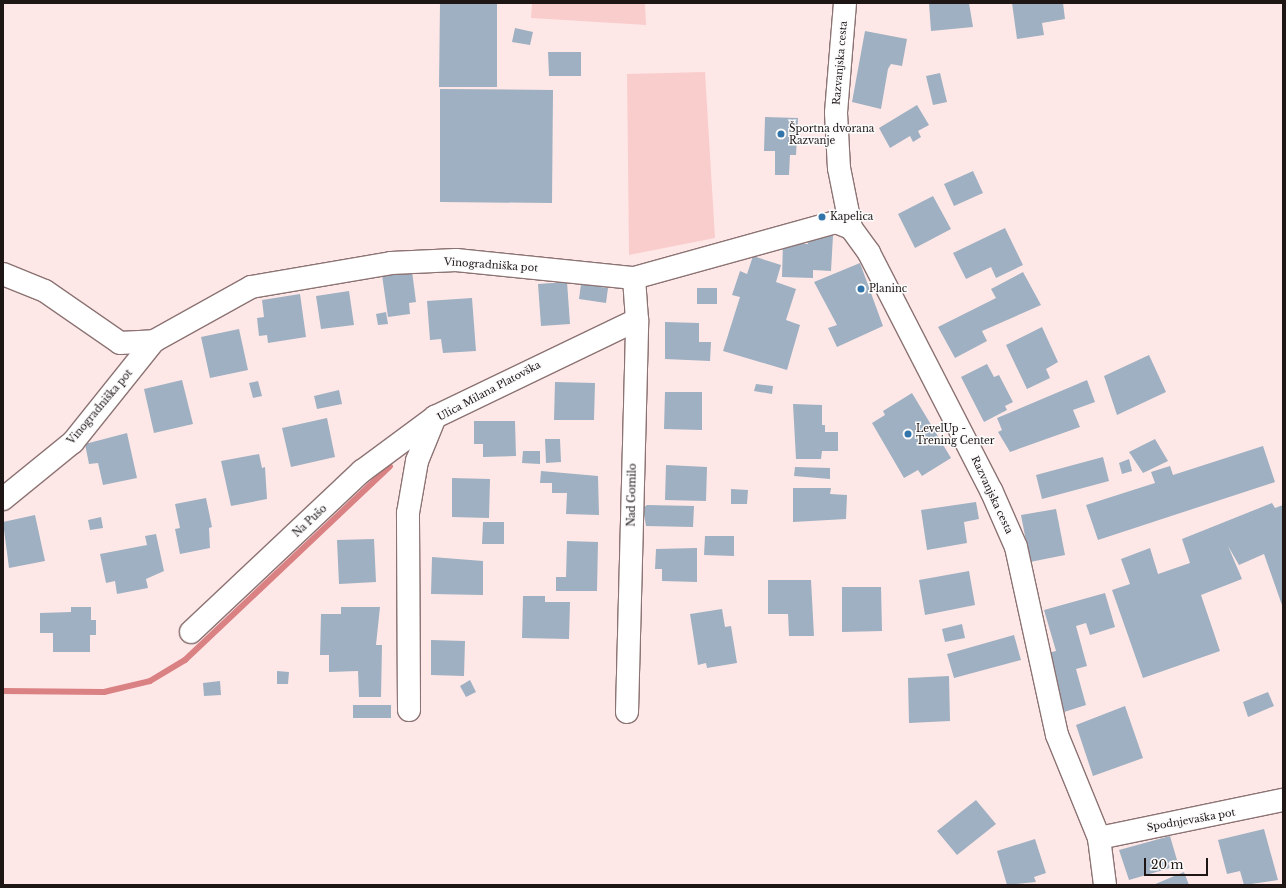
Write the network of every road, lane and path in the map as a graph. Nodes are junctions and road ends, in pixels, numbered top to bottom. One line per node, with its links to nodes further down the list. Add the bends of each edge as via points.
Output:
1 (845, 3): 2 (street, Razvanjska cesta, via 836,113)
2 (843, 225): 4 (street, Vinogradniška pot); 13 (street, Razvanjska cesta, via 869,253 991,490 1016,547 1057,735)
3 (3, 274): 6 (street, Vinogradniška pot, via 45,292 120,343)
4 (634, 278): 5 (street, Nad Gomilo); 6 (street, Vinogradniška pot, via 456,260 392,263 251,287)
5 (637, 320): 7 (street, Ulica Milana Platovška); 11 (street, Nad Gomilo)
6 (154, 341): 8 (street, Vinogradniška pot, via 73,442)
7 (435, 417): 9 (street, Na Pušo, via 362,471); 10 (street, Ulica Milana Platovška, via 417,461 408,513)
8 (3, 499)
9 (191, 632)
10 (409, 710)
11 (627, 712)
12 (1283, 800): 13 (street, Spodnjevaška pot)
13 (1099, 838): 14 (street, Razvanjska cesta)
14 (1105, 885)

